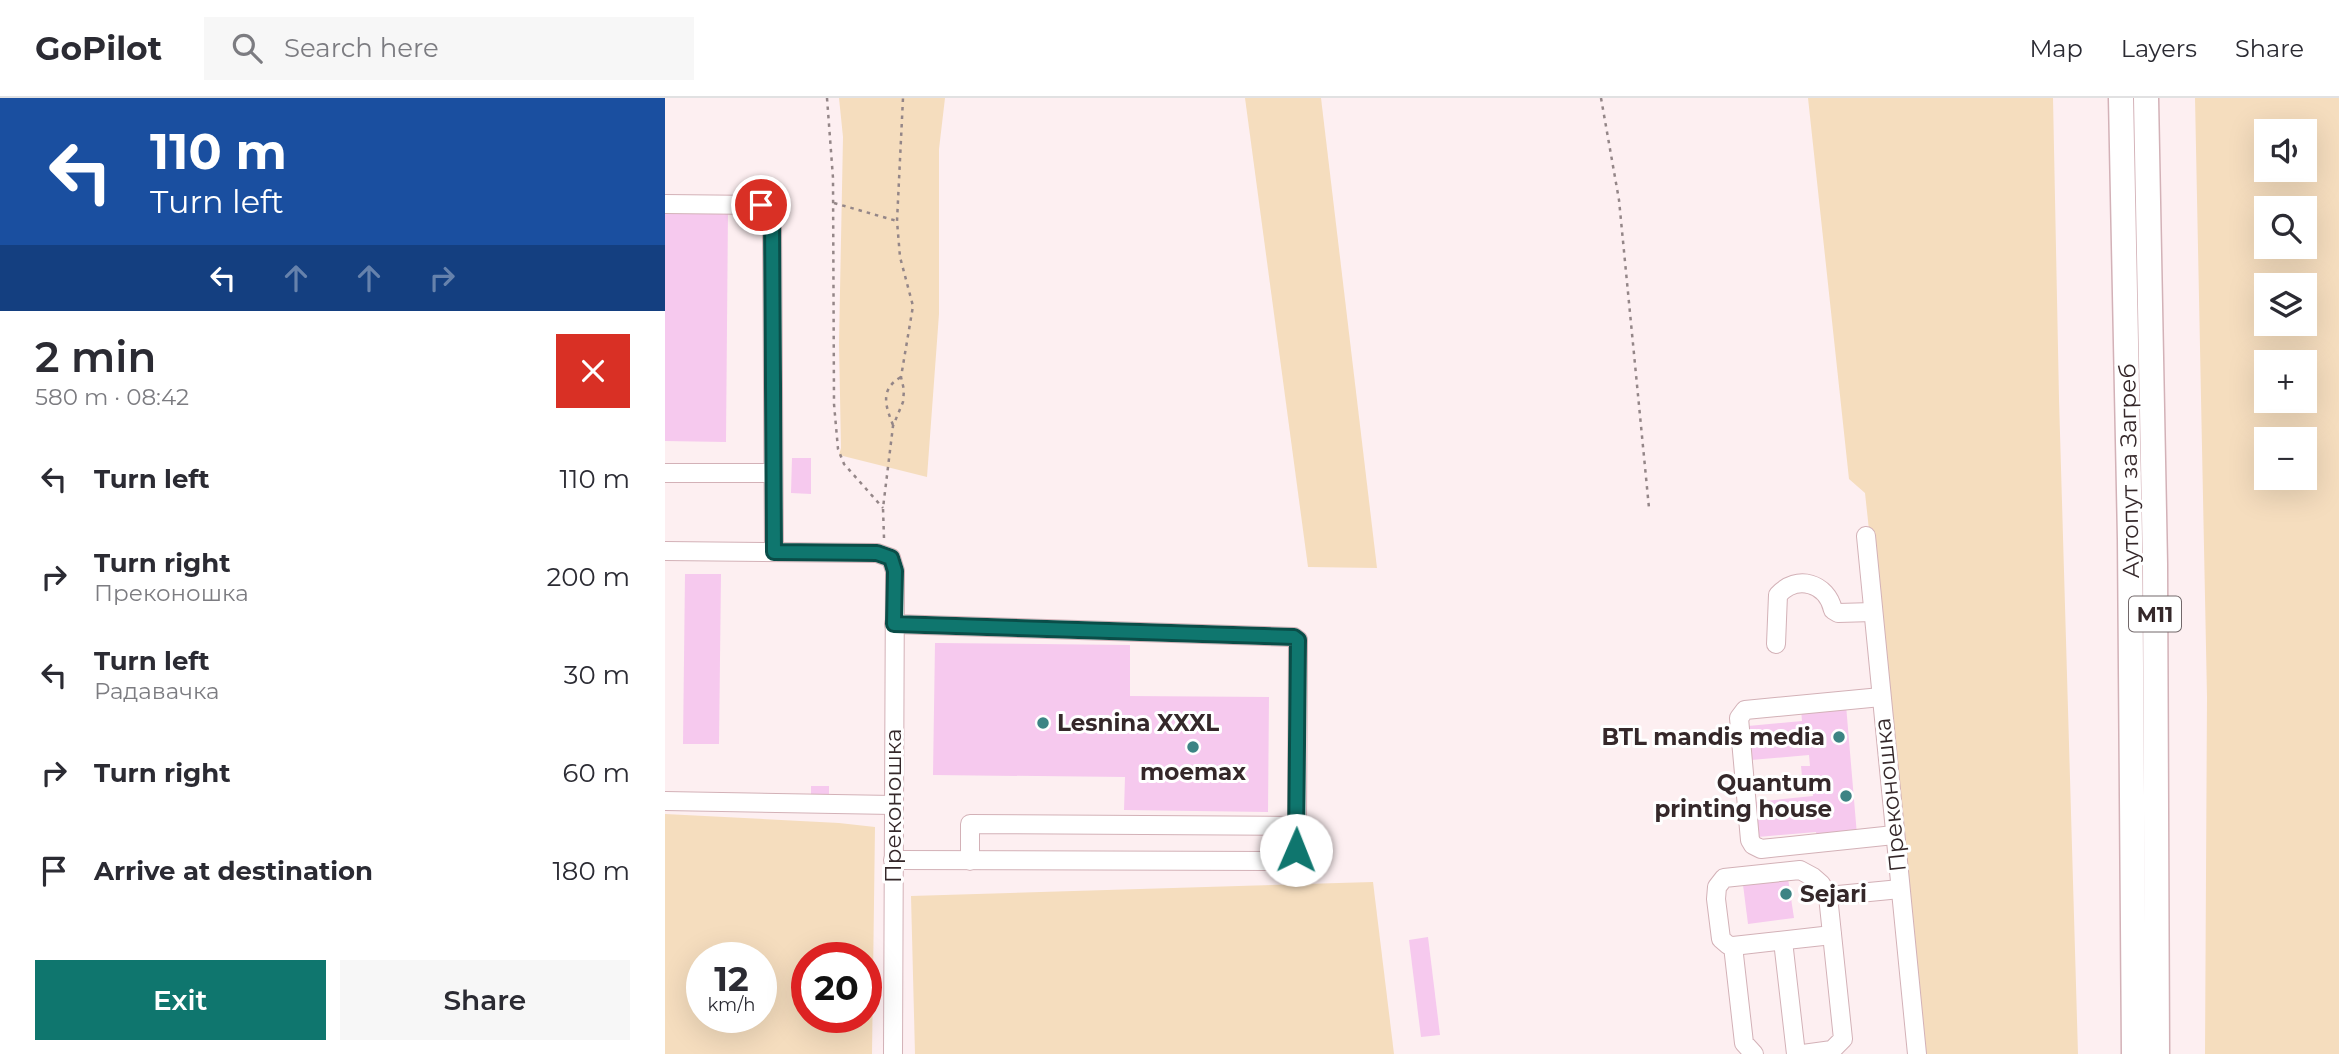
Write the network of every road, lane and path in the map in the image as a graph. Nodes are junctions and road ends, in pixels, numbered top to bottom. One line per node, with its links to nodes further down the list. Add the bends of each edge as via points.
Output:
1 (827, 98): 7 (path)
2 (903, 98): 8 (path)
3 (1601, 98): 14 (path, via 1619,200)
4 (2121, 98): 39 (highway, Аутопут за Загреб / M11)
5 (2145, 98): 40 (highway, Аутопут за Загреб / M11, via 2155,564)
6 (665, 204): 12 (street, via 761,205 772,217)
7 (834, 204): 8 (path); 13 (path, via 838,449 844,464)
8 (897, 221): 9 (path, via 899,257 913,306)
9 (901, 377): 10 (path, via 903,402); 10 (path, via 892,382 885,404)
10 (893, 426): 13 (path)
11 (665, 473): 12 (street)
12 (773, 473): 17 (street)
13 (883, 508): 18 (path)
14 (1649, 508)
15 (1866, 536): 19 (street, Преконошка)
16 (665, 551): 17 (street)
17 (774, 552): 18 (street, via 877,553)
18 (888, 557): 20 (street, Преконошка, via 895,571)
19 (1873, 612): 21 (street, via 1838,613 1822,589 1793,584 1778,595); 22 (street, Преконошка)
20 (894, 624): 24 (street, Преконошка); 25 (street, via 1294,637 1298,640)
21 (1776, 644)
22 (1881, 697): 26 (street, Преконошка); 26 (street, via 1741,713 1750,841 1761,849)
23 (665, 801): 24 (street)
24 (893, 805): 27 (street, Преконошка)
25 (1297, 825): 28 (street, via 1291,861); 28 (street, via 970,824)
26 (1894, 835): 29 (street, Преконошка)
27 (893, 860): 28 (street); 34 (street, Преконошка)
28 (970, 861)
29 (1900, 889): 30 (street); 38 (street, Преконошка)
30 (1828, 896): 31 (street); 33 (street, via 1813,877 1800,870 1724,878 1716,899 1721,939)
31 (1832, 935): 32 (street); 37 (street, via 1843,1039 1832,1050)
32 (1783, 940): 33 (street); 36 (street)
33 (1733, 946): 35 (street, via 1744,1043)
34 (893, 1054)
35 (1754, 1054)
36 (1796, 1054)
37 (1803, 1054)
38 (1917, 1054)
39 (2134, 1054)
40 (2157, 1054)

